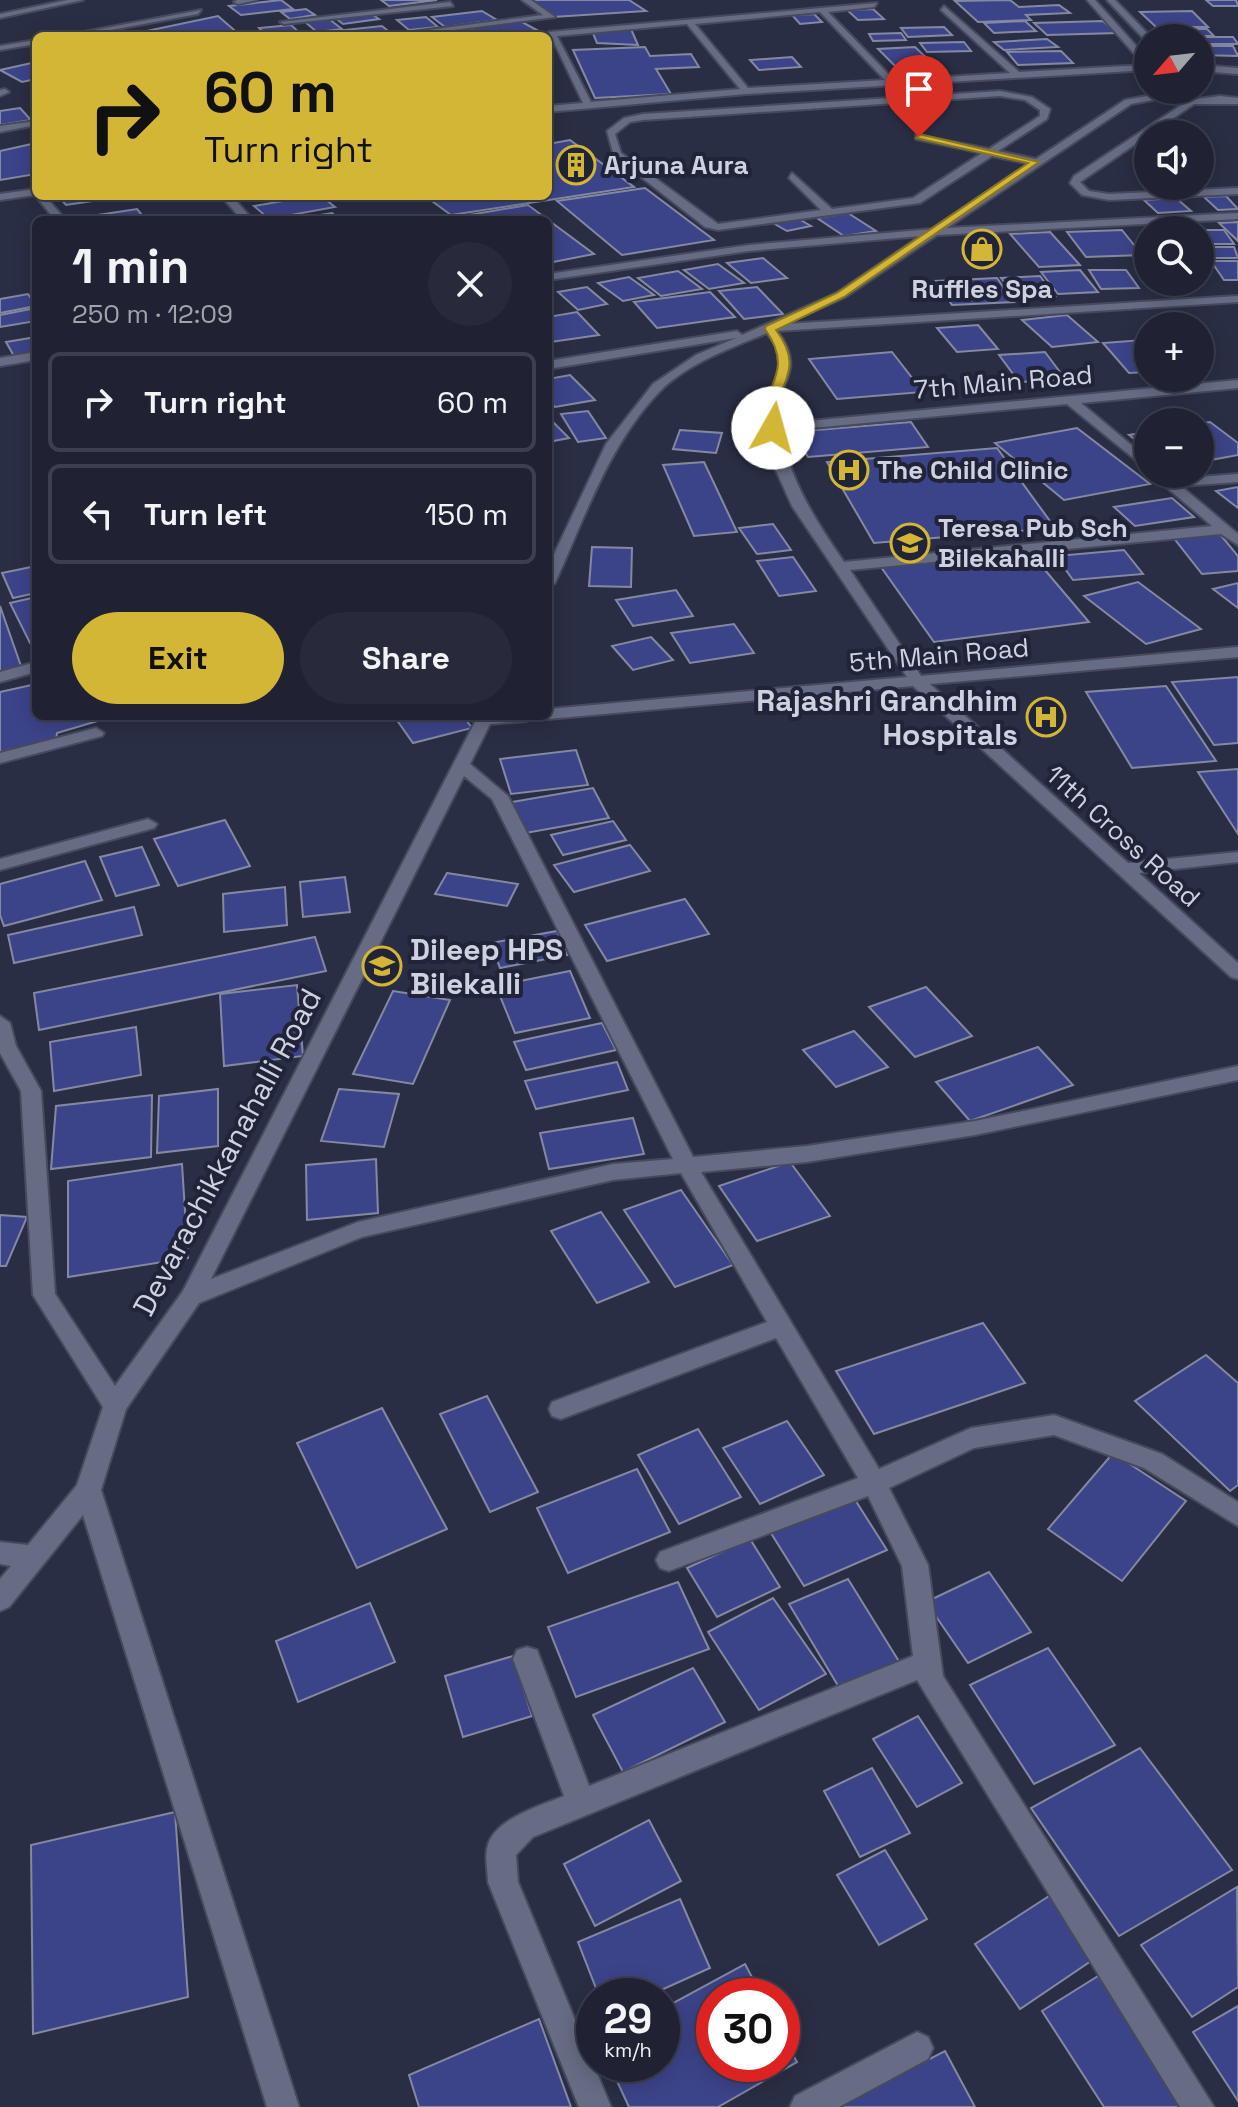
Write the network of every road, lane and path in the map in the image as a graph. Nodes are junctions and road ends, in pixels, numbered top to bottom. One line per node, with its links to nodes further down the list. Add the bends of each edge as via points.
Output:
1 (79, 0): 14 (street)
2 (253, 0): 7 (street)
3 (356, 0): 13 (street)
4 (526, 0): 22 (street, via 551,17)
5 (1091, 0): 25 (street)
6 (1111, 0): 18 (street)
7 (238, 2)
8 (450, 4): 13 (street)
9 (874, 5): 11 (street)
10 (944, 8): 30 (street)
11 (821, 9): 17 (street); 32 (street)
12 (198, 12): 20 (street)
13 (372, 12): 15 (street); 16 (street)
14 (0, 16)
15 (382, 19)
16 (284, 22)
17 (689, 22): 34 (street); 39 (street, via 552,34)
18 (1134, 24)
19 (392, 27): 21 (street)
20 (88, 32)
21 (399, 32)
22 (428, 32)
23 (32, 43): 24 (street)
24 (0, 50): 26 (street)
25 (1134, 59)
26 (5, 63)
27 (1214, 68): 28 (street)
28 (1236, 68)
29 (1134, 73): 30 (street)
30 (1016, 74): 31 (street)
31 (904, 81): 32 (street); 35 (street)
32 (892, 82): 34 (street)
33 (1134, 85): 38 (street)
34 (746, 91): 39 (street)
35 (922, 97): 41 (street); 50 (street, via 1019,95 1045,109 1044,117); 58 (street, via 643,117 627,120 610,133 617,154 709,225)
36 (1134, 101): 38 (street)
37 (1238, 101): 48 (street, via 1192,102)
38 (1128, 102): 44 (street)
39 (588, 105): 40 (street)
40 (552, 109)
41 (934, 110)
42 (32, 123): 43 (street)
43 (0, 129)
44 (1081, 134): 45 (street); 51 (street)
45 (1096, 136)
46 (919, 137): 50 (street)
47 (1110, 139): 48 (street)
48 (1131, 143): 49 (street); 53 (street, via 1075,183 1086,193 1109,197)
49 (1134, 144)
50 (990, 152): 51 (street); 58 (street, via 916,201)
51 (1035, 162): 62 (street)
52 (792, 176): 58 (street)
53 (1238, 191)
54 (32, 194): 55 (street)
55 (0, 197)
56 (43, 200): 59 (street)
57 (230, 200): 60 (street)
58 (830, 213)
59 (57, 216)
60 (244, 216)
61 (1238, 216): 62 (street)
62 (933, 232): 63 (street, via 749,248); 65 (street, via 841,295)
63 (552, 276)
64 (1238, 299): 65 (street)
65 (770, 329): 68 (street); 71 (street, 11th Cross Road, via 782,345 786,367 769,413); 79 (street, via 700,358 657,387 612,444)
66 (31, 361): 67 (street)
67 (0, 362)
68 (552, 364)
69 (1238, 384): 70 (street, 7th Main Road)
70 (1070, 400): 71 (street, 7th Main Road); 72 (street)
71 (773, 428): 78 (street, 11th Cross Road, via 781,466 799,506)
72 (1134, 454)
73 (1214, 478): 74 (street)
74 (1238, 478)
75 (1175, 488): 76 (street)
76 (1224, 529): 77 (street); 78 (street)
77 (1238, 541)
78 (839, 567): 83 (street, 11th Cross Road)
79 (552, 572)
80 (1238, 652): 83 (street, 5th Main Road)
81 (32, 668): 82 (street)
82 (0, 677)
83 (917, 681): 84 (street, 5th Main Road); 92 (street, 11th Cross Road)
84 (552, 714)
85 (484, 720): 88 (street, Devarachikkanahalli Road)
86 (96, 733): 87 (street)
87 (0, 758)
88 (461, 765): 96 (street, via 499,796); 97 (street, Devarachikkanahalli Road)
89 (148, 824): 91 (street)
90 (1238, 857): 92 (street)
91 (0, 865)
92 (1124, 869): 93 (street, 11th Cross Road)
93 (1238, 973)
94 (0, 1023): 99 (street, via 6,1046 31,1091 44,1295)
95 (1238, 1073): 96 (street, via 975,1128)
96 (688, 1167): 97 (street, via 613,1172 358,1230); 98 (street)
97 (191, 1297): 99 (street, Devarachikkanahalli Road)
98 (782, 1326): 100 (street); 101 (street)
99 (115, 1406): 102 (street, Devarachikkanahalli Road)
100 (561, 1409)
101 (874, 1483): 103 (street, via 971,1438 1054,1425 1153,1461); 106 (street); 109 (street, via 915,1565)
102 (88, 1490): 105 (street, Devarachikkanahalli Road); 112 (street)
103 (1238, 1515)
104 (0, 1553): 105 (street)
105 (34, 1557): 107 (street, Devarachikkanahalli Road)
106 (669, 1560)
107 (0, 1599)
108 (527, 1659): 110 (street)
109 (928, 1663): 110 (street); 115 (street, via 930,1679)
110 (582, 1805): 113 (street, via 523,1827 501,1850 503,1882)
111 (917, 2048): 114 (street)
112 (283, 2107)
113 (595, 2107)
114 (806, 2107)
115 (1198, 2107)

